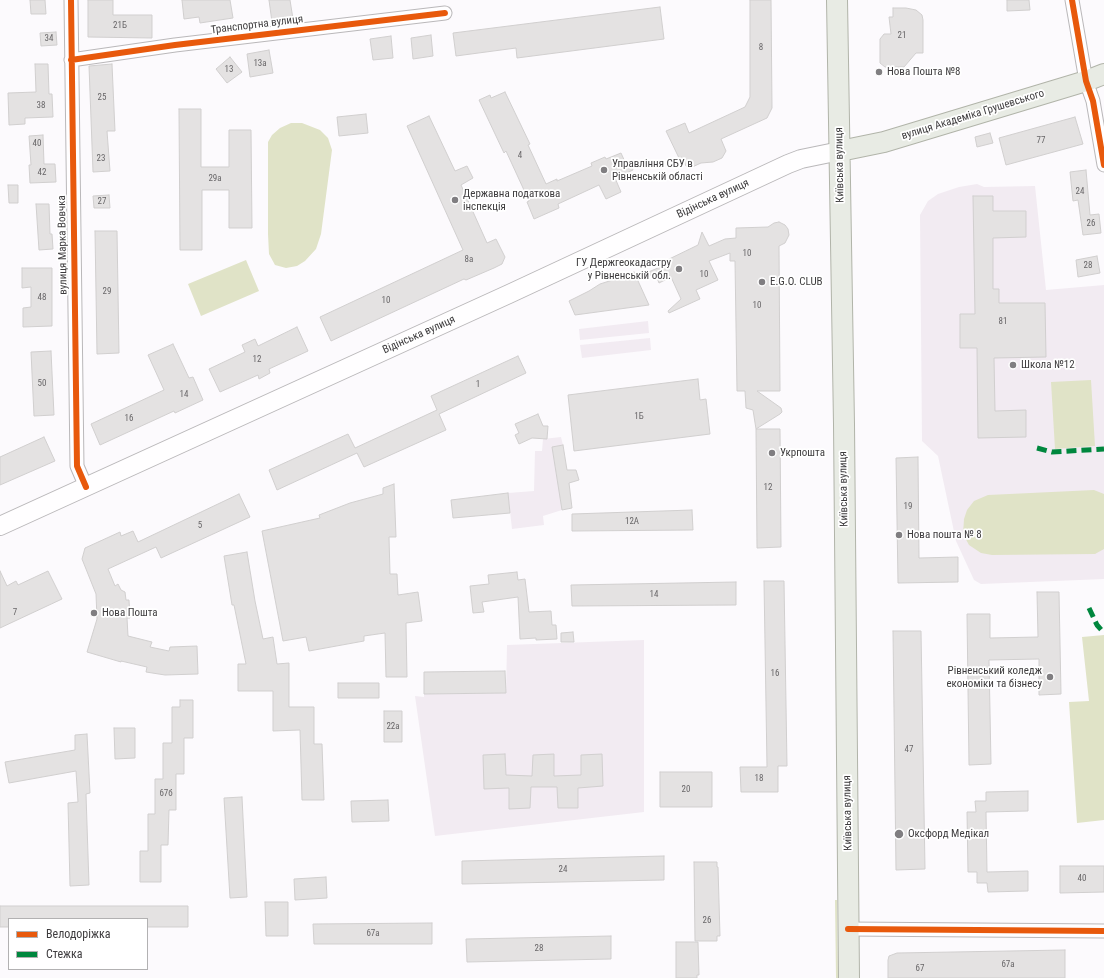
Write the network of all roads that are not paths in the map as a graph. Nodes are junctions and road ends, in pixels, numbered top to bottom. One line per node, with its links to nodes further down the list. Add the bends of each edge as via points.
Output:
1 (71, 0): 5 (street, вулиця Марка Вовчка)
2 (837, 0): 7 (main road, Київська вулиця)
3 (1072, 0): 6 (street)
4 (445, 13): 5 (street, Транспортна вулиця)
5 (71, 60): 9 (street, вулиця Марка Вовчка, via 76,466)
6 (1095, 77): 7 (main road, вулиця Академіка Грушевського, via 884,142); 8 (street, via 1093,101)
7 (840, 151): 9 (main road, Відінська вулиця, via 788,164); 11 (main road, Київська вулиця)
8 (1104, 165)
9 (86, 488): 10 (main road, Відінська вулиця)
10 (0, 526)
11 (848, 929): 12 (street); 13 (main road, Київська вулиця)
12 (1104, 931)
13 (848, 978)

